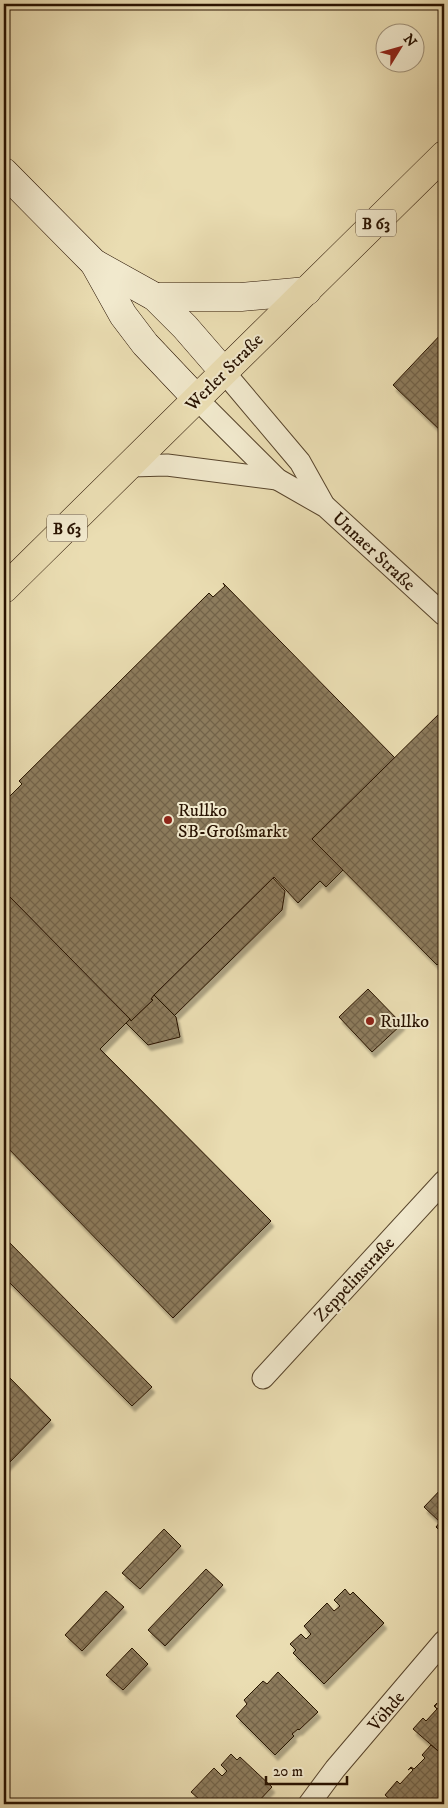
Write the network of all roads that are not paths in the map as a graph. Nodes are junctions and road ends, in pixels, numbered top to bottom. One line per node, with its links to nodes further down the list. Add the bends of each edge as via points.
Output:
1 (444, 155): 4 (main road, Werler Straße / B 63)
2 (4, 172): 3 (main road, Unnaer Straße)
3 (94, 263): 5 (main road, Unnaer Straße); 7 (main road, Unnaer Straße, via 123,315 145,344)
4 (307, 291): 5 (main road, via 241,297); 6 (main road, Werler Straße / B 63)
5 (155, 297): 6 (main road, Unnaer Straße)
6 (224, 372): 7 (main road, Werler Straße / B 63); 10 (street, Unnaer Straße, via 300,462)
7 (197, 399): 8 (main road, Werler Straße / B 63); 9 (street, Unnaer Straße)
8 (131, 466): 9 (street, Unnaer Straße, via 176,466); 11 (main road, Werler Straße / B 63)
9 (277, 479): 10 (street, Unnaer Straße)
10 (326, 507): 12 (street, Unnaer Straße)
11 (4, 589)
12 (444, 615)
13 (444, 1181): 14 (street, Zeppelinstraße)
14 (263, 1378)
15 (444, 1641): 16 (street, Vöhde)
16 (309, 1804)

